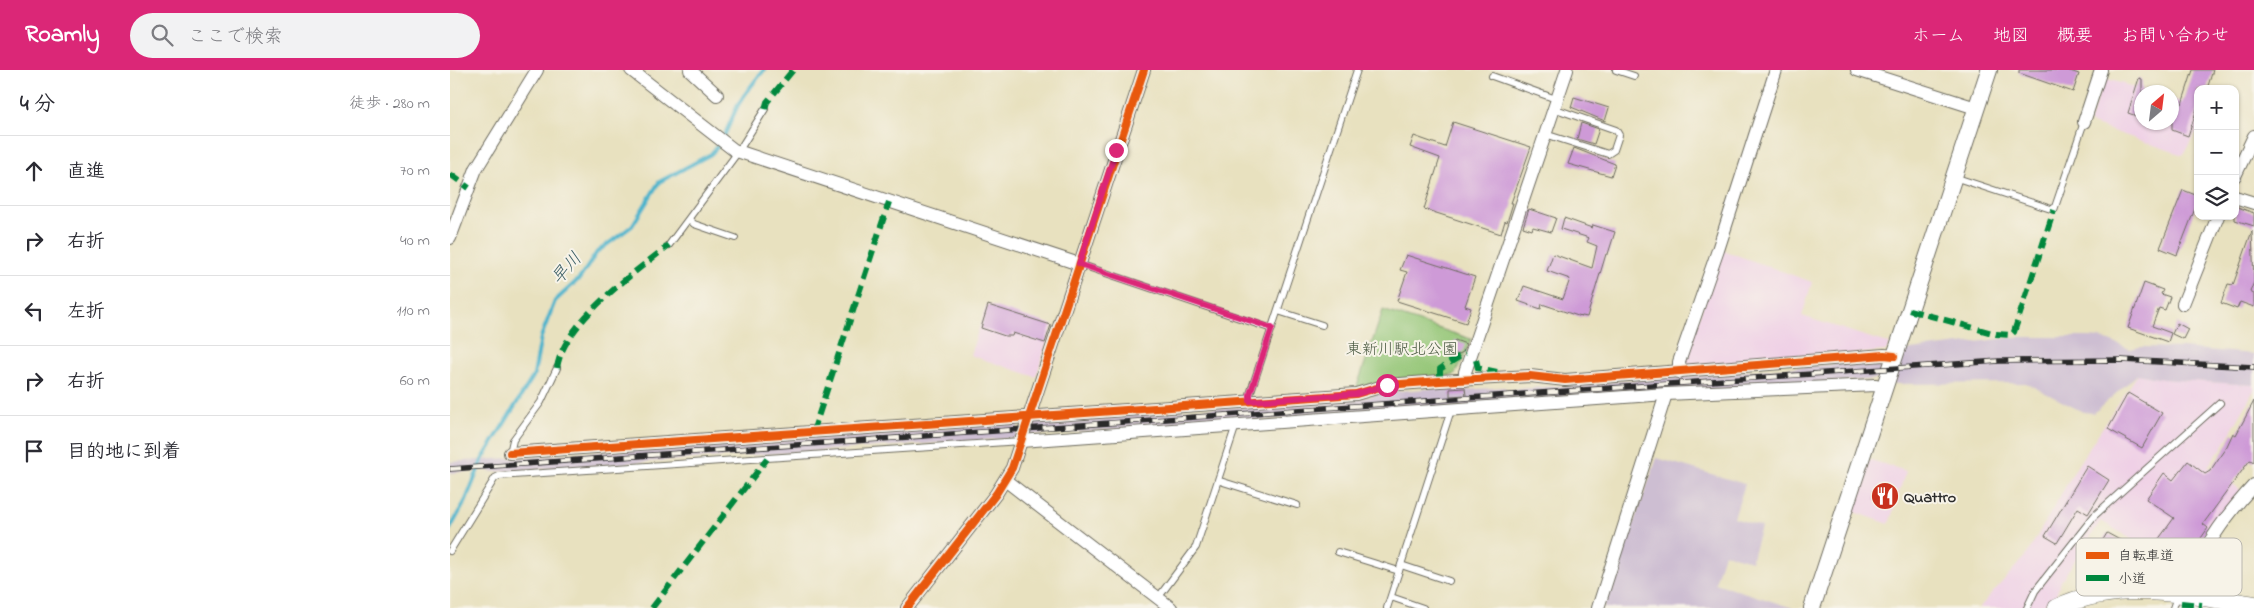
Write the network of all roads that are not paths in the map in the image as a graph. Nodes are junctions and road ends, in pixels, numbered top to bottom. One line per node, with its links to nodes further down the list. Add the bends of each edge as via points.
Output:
1 (537, 70): 28 (street, via 476,169)
2 (631, 70): 21 (street)
3 (690, 70): 14 (street)
4 (1144, 70): 31 (street)
5 (1357, 70): 33 (lane)
6 (1567, 70): 15 (street)
7 (1616, 70): 13 (lane)
8 (1776, 70): 38 (street, via 1679,362)
9 (1857, 70): 16 (street)
10 (1989, 70): 16 (street)
11 (2101, 70): 18 (street)
12 (1492, 76): 15 (lane)
13 (1634, 76)
14 (717, 95)
15 (1555, 104): 19 (street); 19 (lane, via 1616,130 1619,135 1614,150 1608,154)
16 (1976, 108): 23 (street)
17 (765, 109): 21 (lane)
18 (2084, 122): 23 (lane, via 2054,210)
19 (1545, 134): 39 (street)
20 (2254, 136): 22 (street)
21 (734, 150): 26 (lane); 31 (street)
22 (2235, 175)
23 (1954, 177): 36 (street)
24 (2239, 198): 25 (street)
25 (2254, 203)
26 (689, 219): 29 (lane, via 694,224); 30 (lane)
27 (2216, 220): 32 (street)
28 (450, 238)
29 (735, 238)
30 (669, 246)
31 (1079, 264): 35 (lane); 45 (street)
32 (2182, 304)
33 (1278, 311): 34 (lane); 35 (lane)
34 (1322, 326)
35 (1272, 328): 42 (lane)
36 (1894, 356): 38 (street); 40 (street)
37 (556, 368): 48 (lane, via 541,402 513,440)
38 (1679, 372): 39 (street, via 1565,380 1530,376)
39 (1465, 380): 42 (street, via 1387,385 1356,394)
40 (1884, 387): 41 (street); 71 (street)
41 (1666, 394): 44 (street); 70 (street)
42 (1250, 401): 45 (street)
43 (2220, 404): 53 (lane, via 2094,516)
44 (1451, 410): 46 (street); 58 (lane)
45 (1029, 417): 47 (street); 48 (street)
46 (1236, 425): 47 (street); 50 (lane)
47 (1022, 441): 49 (street); 56 (lane, via 499,476)
48 (510, 453)
49 (1005, 480): 64 (street); 66 (street)
50 (1220, 481): 52 (lane); 64 (lane, via 1196,547)
51 (2254, 486): 54 (street, via 2231,512)
52 (1297, 505)
53 (2077, 538)
54 (2214, 538)
55 (2076, 539): 72 (lane, via 2035,591)
56 (450, 550)
57 (1338, 552): 58 (lane)
58 (1400, 568): 59 (lane); 62 (lane)
59 (1449, 580)
60 (2093, 596): 73 (main road)
61 (2161, 596): 63 (main road)
62 (1391, 597): 68 (lane); 69 (lane)
63 (2179, 598): 65 (main road)
64 (1155, 603): 67 (street)
65 (2254, 605)
66 (907, 608)
67 (1171, 608)
68 (1387, 608)
69 (1423, 608)
70 (1598, 608)
71 (1812, 608)
72 (2027, 608)
73 (2057, 608)

